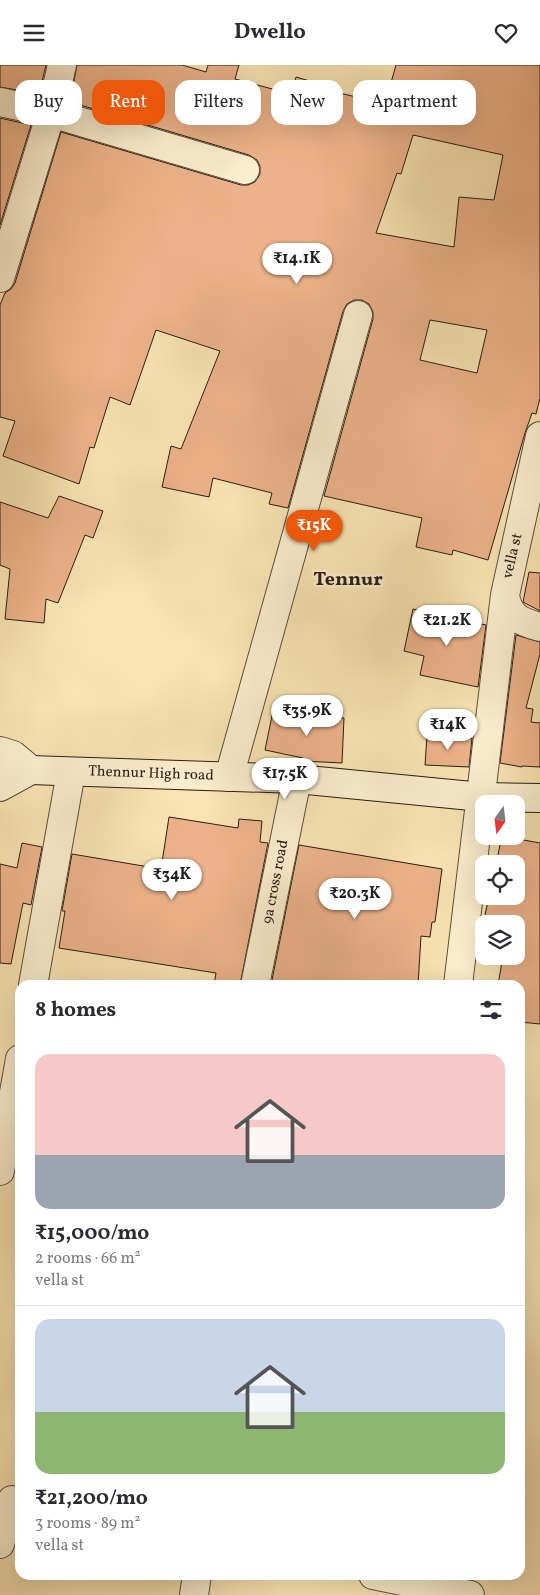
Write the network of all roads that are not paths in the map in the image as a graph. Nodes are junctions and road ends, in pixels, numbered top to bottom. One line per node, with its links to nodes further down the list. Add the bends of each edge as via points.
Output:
1 (62, 65): 2 (street)
2 (59, 80)
3 (0, 102): 4 (street)
4 (15, 105)
5 (82, 122): 7 (street)
6 (48, 125): 8 (street)
7 (245, 170)
8 (0, 278)
9 (358, 315): 17 (street)
10 (540, 436): 11 (street, vella st)
11 (505, 595): 12 (street, vella st, via 511,614 518,620); 20 (street)
12 (540, 627)
13 (0, 751): 15 (street, via 13,755)
14 (0, 769): 15 (street, Thennur High road)
15 (31, 770): 16 (street, Thennur High road); 19 (street)
16 (71, 772): 17 (street, Thennur High road); 25 (street)
17 (229, 777): 18 (street, Thennur High road)
18 (297, 779): 21 (street, Thennur High road); 26 (street, 9a cross road)
19 (0, 787)
20 (482, 795)
21 (475, 796)
22 (525, 798): 23 (street, Thennur High road)
23 (540, 798)
24 (476, 845): 27 (street)
25 (34, 980)
26 (256, 980)
27 (459, 980)
28 (15, 1087): 29 (street)
29 (0, 1171)
30 (11, 1500): 31 (street)
31 (0, 1544)
32 (196, 1580): 34 (street)
33 (400, 1580): 35 (street)
34 (194, 1595)
35 (470, 1595)

